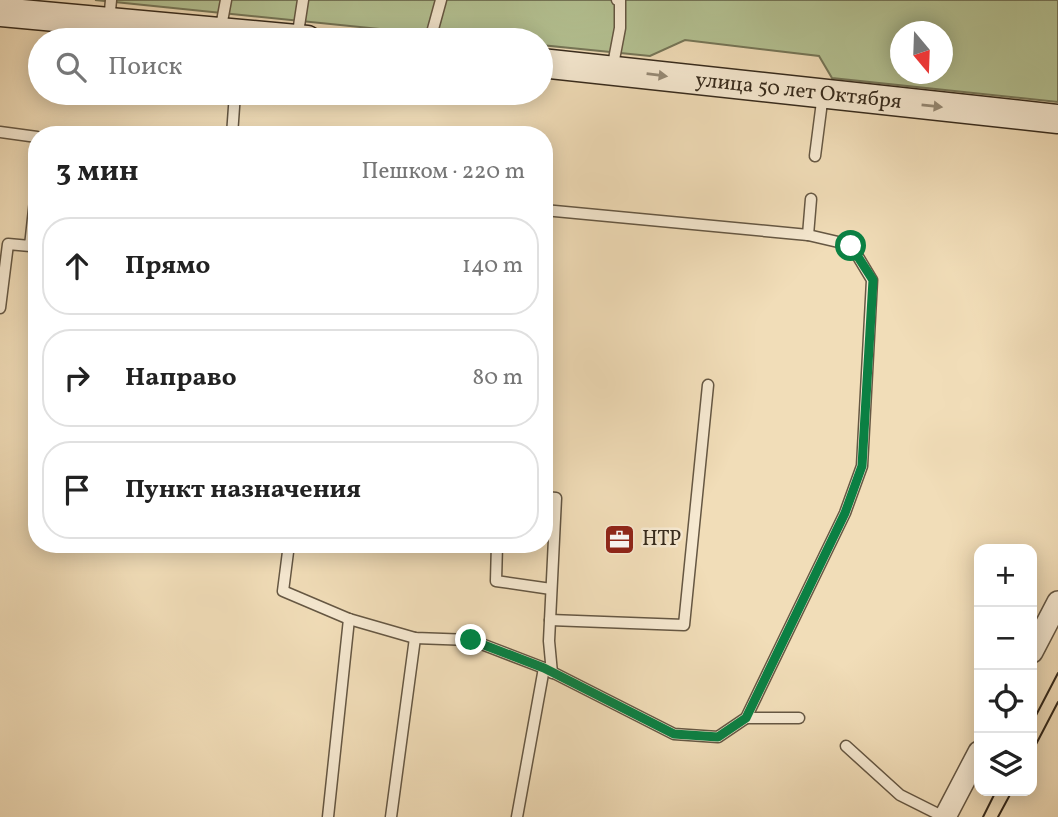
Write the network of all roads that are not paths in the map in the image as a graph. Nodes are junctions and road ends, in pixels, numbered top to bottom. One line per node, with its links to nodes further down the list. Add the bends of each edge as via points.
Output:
1 (226, 0): 8 (lane)
2 (303, 0): 9 (lane)
3 (441, 0): 10 (lane)
4 (619, 0): 12 (lane, via 620,28)
5 (0, 12): 6 (street)
6 (110, 12): 7 (street)
7 (196, 28)
8 (232, 28)
9 (299, 28)
10 (433, 28)
11 (553, 64): 12 (street, улица 50 лет Октября)
12 (612, 70): 13 (street, улица 50 лет Октября, one-way to 13)
13 (822, 94): 15 (street, улица 50 лет Октября, one-way to 15); 19 (lane)
14 (235, 105): 16 (lane)
15 (1058, 119)
16 (233, 126)
17 (0, 132): 18 (lane)
18 (28, 136)
19 (815, 156)
20 (811, 199): 22 (lane)
21 (553, 210): 22 (lane)
22 (808, 235): 38 (lane, via 851,246 873,280 862,466 845,513)
23 (28, 246): 24 (lane, via 8,244)
24 (0, 308)
25 (708, 385): 34 (lane, via 684,625)
26 (553, 498): 30 (lane)
27 (288, 553): 33 (lane, via 283,591)
28 (497, 553): 31 (lane, via 496,581)
29 (553, 553): 31 (lane)
30 (553, 553)
31 (551, 589): 34 (lane)
32 (1058, 602): 36 (street)
33 (349, 619): 35 (lane); 42 (lane)
34 (550, 620): 37 (lane)
35 (415, 638): 37 (lane, via 471,640); 43 (lane)
36 (1037, 642)
37 (548, 671): 38 (lane, via 674,734 718,737); 44 (lane, via 536,695)
38 (746, 718): 39 (lane)
39 (799, 718)
40 (846, 746): 45 (lane, via 900,795)
41 (974, 762): 45 (street)
42 (328, 817)
43 (391, 817)
44 (517, 817)
45 (945, 817)

